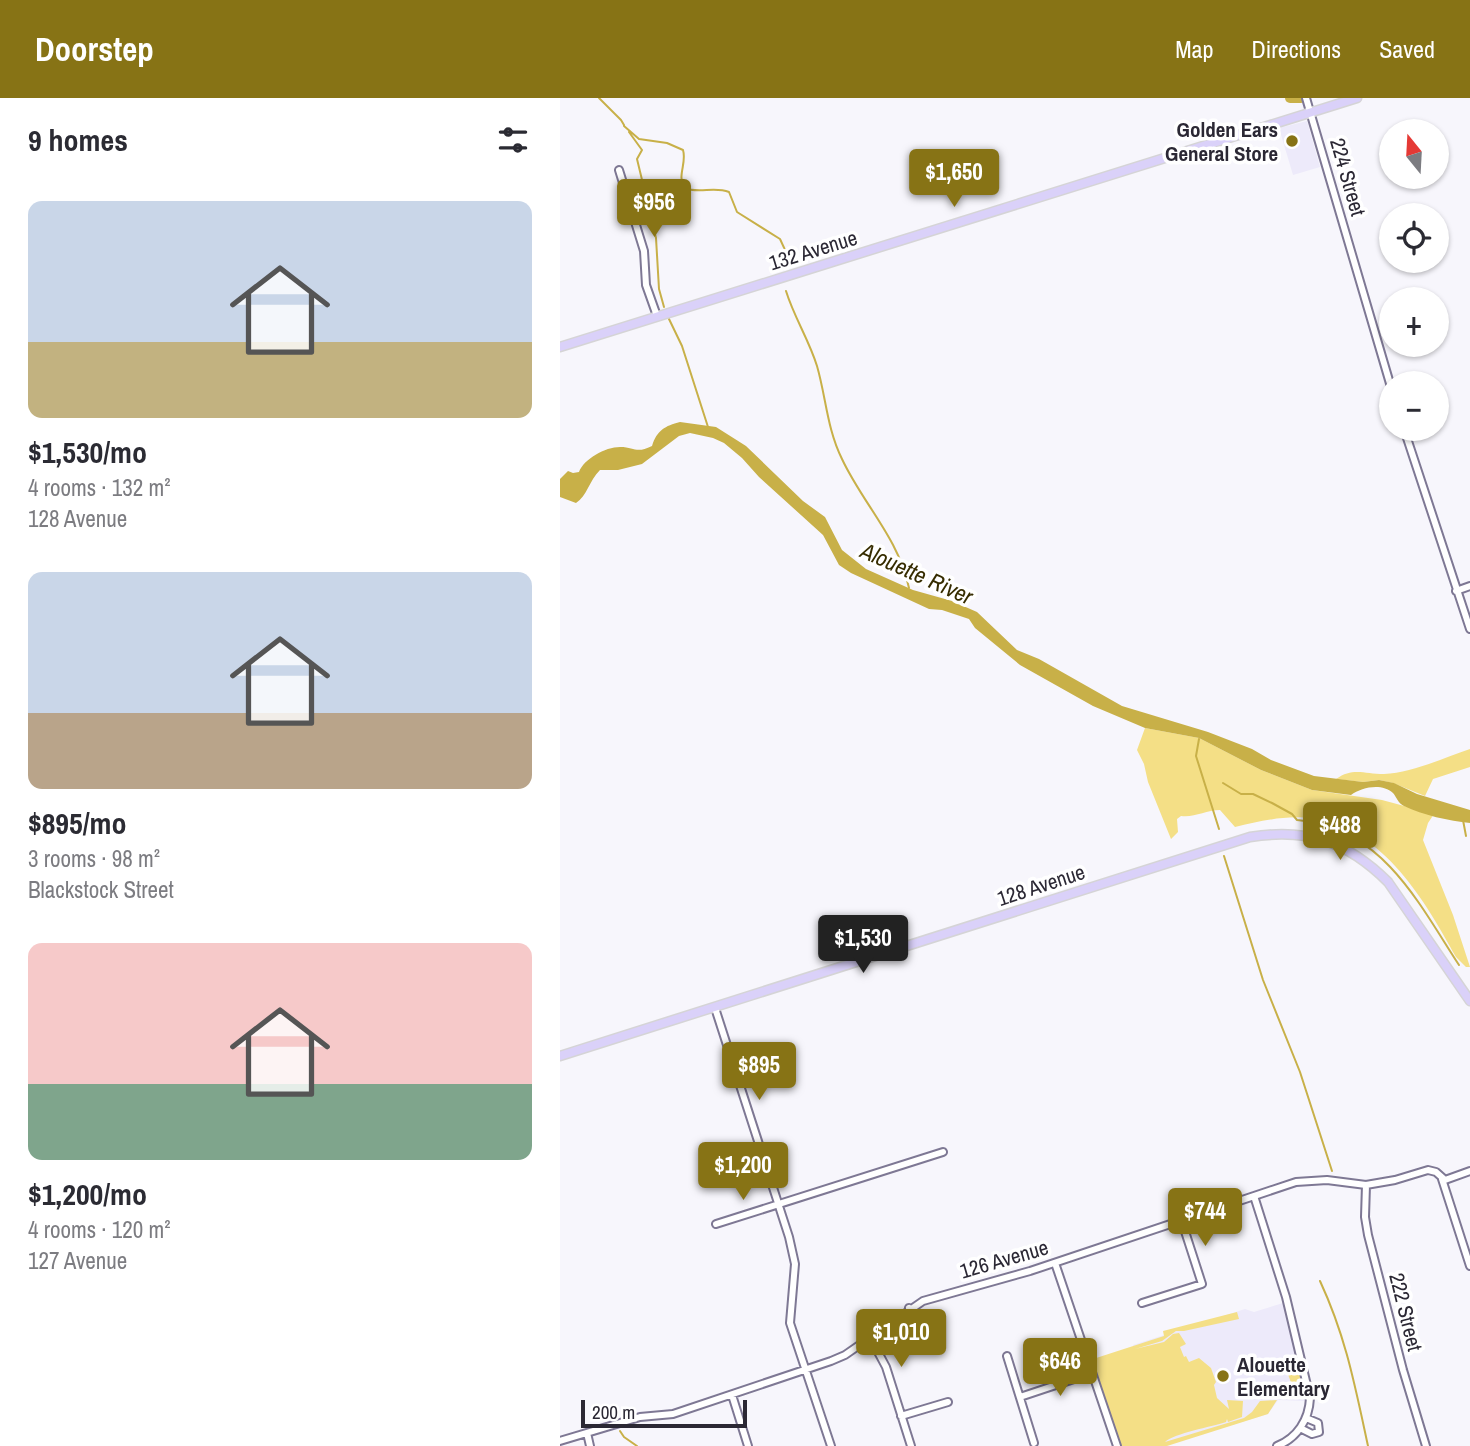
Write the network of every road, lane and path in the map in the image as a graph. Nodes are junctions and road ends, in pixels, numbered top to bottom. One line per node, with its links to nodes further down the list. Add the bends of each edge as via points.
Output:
1 (1357, 98): 2 (main road, 132 Avenue)
2 (1309, 105): 4 (main road, 132 Avenue); 6 (street, 224 Street)
3 (620, 170): 4 (street)
4 (657, 316): 5 (main road, 132 Avenue)
5 (560, 347)
6 (1386, 371)
7 (1408, 441): 9 (street)
8 (1470, 586): 9 (street)
9 (1456, 591): 10 (street)
10 (1470, 629)
11 (1470, 1001): 12 (main road, 128 Avenue, via 1376,870 1338,845 1285,833 1251,837)
12 (715, 1008): 13 (main road, 128 Avenue); 19 (street)
13 (560, 1056)
14 (943, 1152): 19 (street)
15 (1470, 1171): 16 (street, 126 Avenue)
16 (1442, 1179): 17 (street, 126 Avenue, via 1428,1171); 23 (street)
17 (1366, 1185): 18 (street, 126 Avenue, via 1296,1182); 46 (street, 222 Street, via 1368,1235)
18 (1254, 1196): 20 (street, 126 Avenue); 35 (street, via 1302,1357 1310,1398)
19 (778, 1205): 21 (street); 29 (street, via 795,1264 790,1323)
20 (1181, 1219): 22 (street, 126 Avenue); 24 (street, via 1202,1284)
21 (716, 1224)
22 (1055, 1262): 25 (street, 126 Avenue); 30 (street)
23 (1470, 1266)
24 (1142, 1303)
25 (909, 1308): 26 (street, 126 Avenue); 27 (street)
26 (870, 1337): 29 (street, 126 Avenue, via 845,1355); 34 (street, via 883,1359)
27 (925, 1337)
28 (1007, 1356): 32 (street)
29 (806, 1370): 31 (street, 126 Avenue); 42 (street)
30 (1092, 1373): 32 (street); 44 (street)
31 (732, 1395): 37 (street, 126 Avenue); 41 (street)
32 (1020, 1397): 39 (street)
33 (947, 1402): 34 (street)
34 (901, 1416): 43 (street)
35 (1306, 1418): 36 (street); 36 (street, via 1318,1423 1319,1432)
36 (1300, 1428): 45 (street)
37 (587, 1433): 38 (street, 126 Avenue); 40 (street)
38 (560, 1441)
39 (1034, 1443)
40 (590, 1446)
41 (748, 1446)
42 (831, 1446)
43 (911, 1446)
44 (1117, 1446)
45 (1277, 1446)
46 (1426, 1446)

